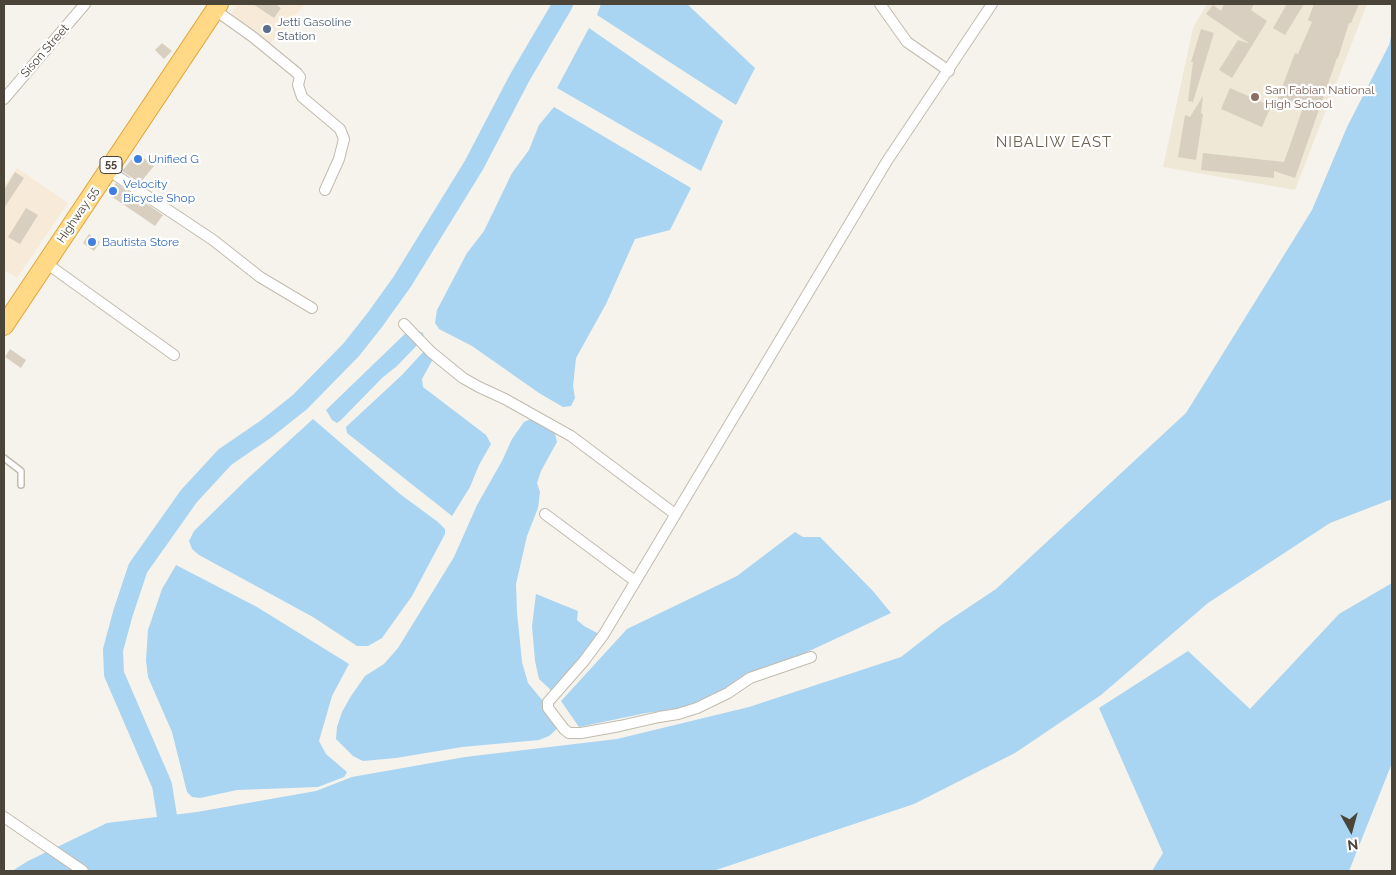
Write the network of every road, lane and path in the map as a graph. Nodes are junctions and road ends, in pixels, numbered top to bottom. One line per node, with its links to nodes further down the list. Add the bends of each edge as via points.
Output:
1 (85, 4): 6 (street, Sison Street)
2 (880, 4): 5 (street, via 907,42)
3 (992, 4): 5 (street)
4 (217, 7): 7 (highway, Highway 55 / 55); 8 (street, via 297,73 302,98 340,130 344,139)
5 (949, 71): 17 (street, via 887,161)
6 (4, 99)
7 (108, 170): 9 (highway, Highway 55 / 55); 10 (street, via 213,240 260,276)
8 (325, 190)
9 (46, 263): 12 (highway, Highway 55 / 55); 13 (street)
10 (312, 308)
11 (404, 324): 17 (street, via 457,374 571,436)
12 (4, 326)
13 (174, 355)
14 (4, 458): 15 (lane, via 21,471)
15 (20, 485)
16 (545, 514): 18 (street)
17 (675, 514): 18 (street)
18 (635, 581): 19 (street, via 604,634 548,702 548,709 569,733 688,711 728,693 750,678)
19 (811, 657)
20 (4, 817): 21 (street)
21 (83, 871)

